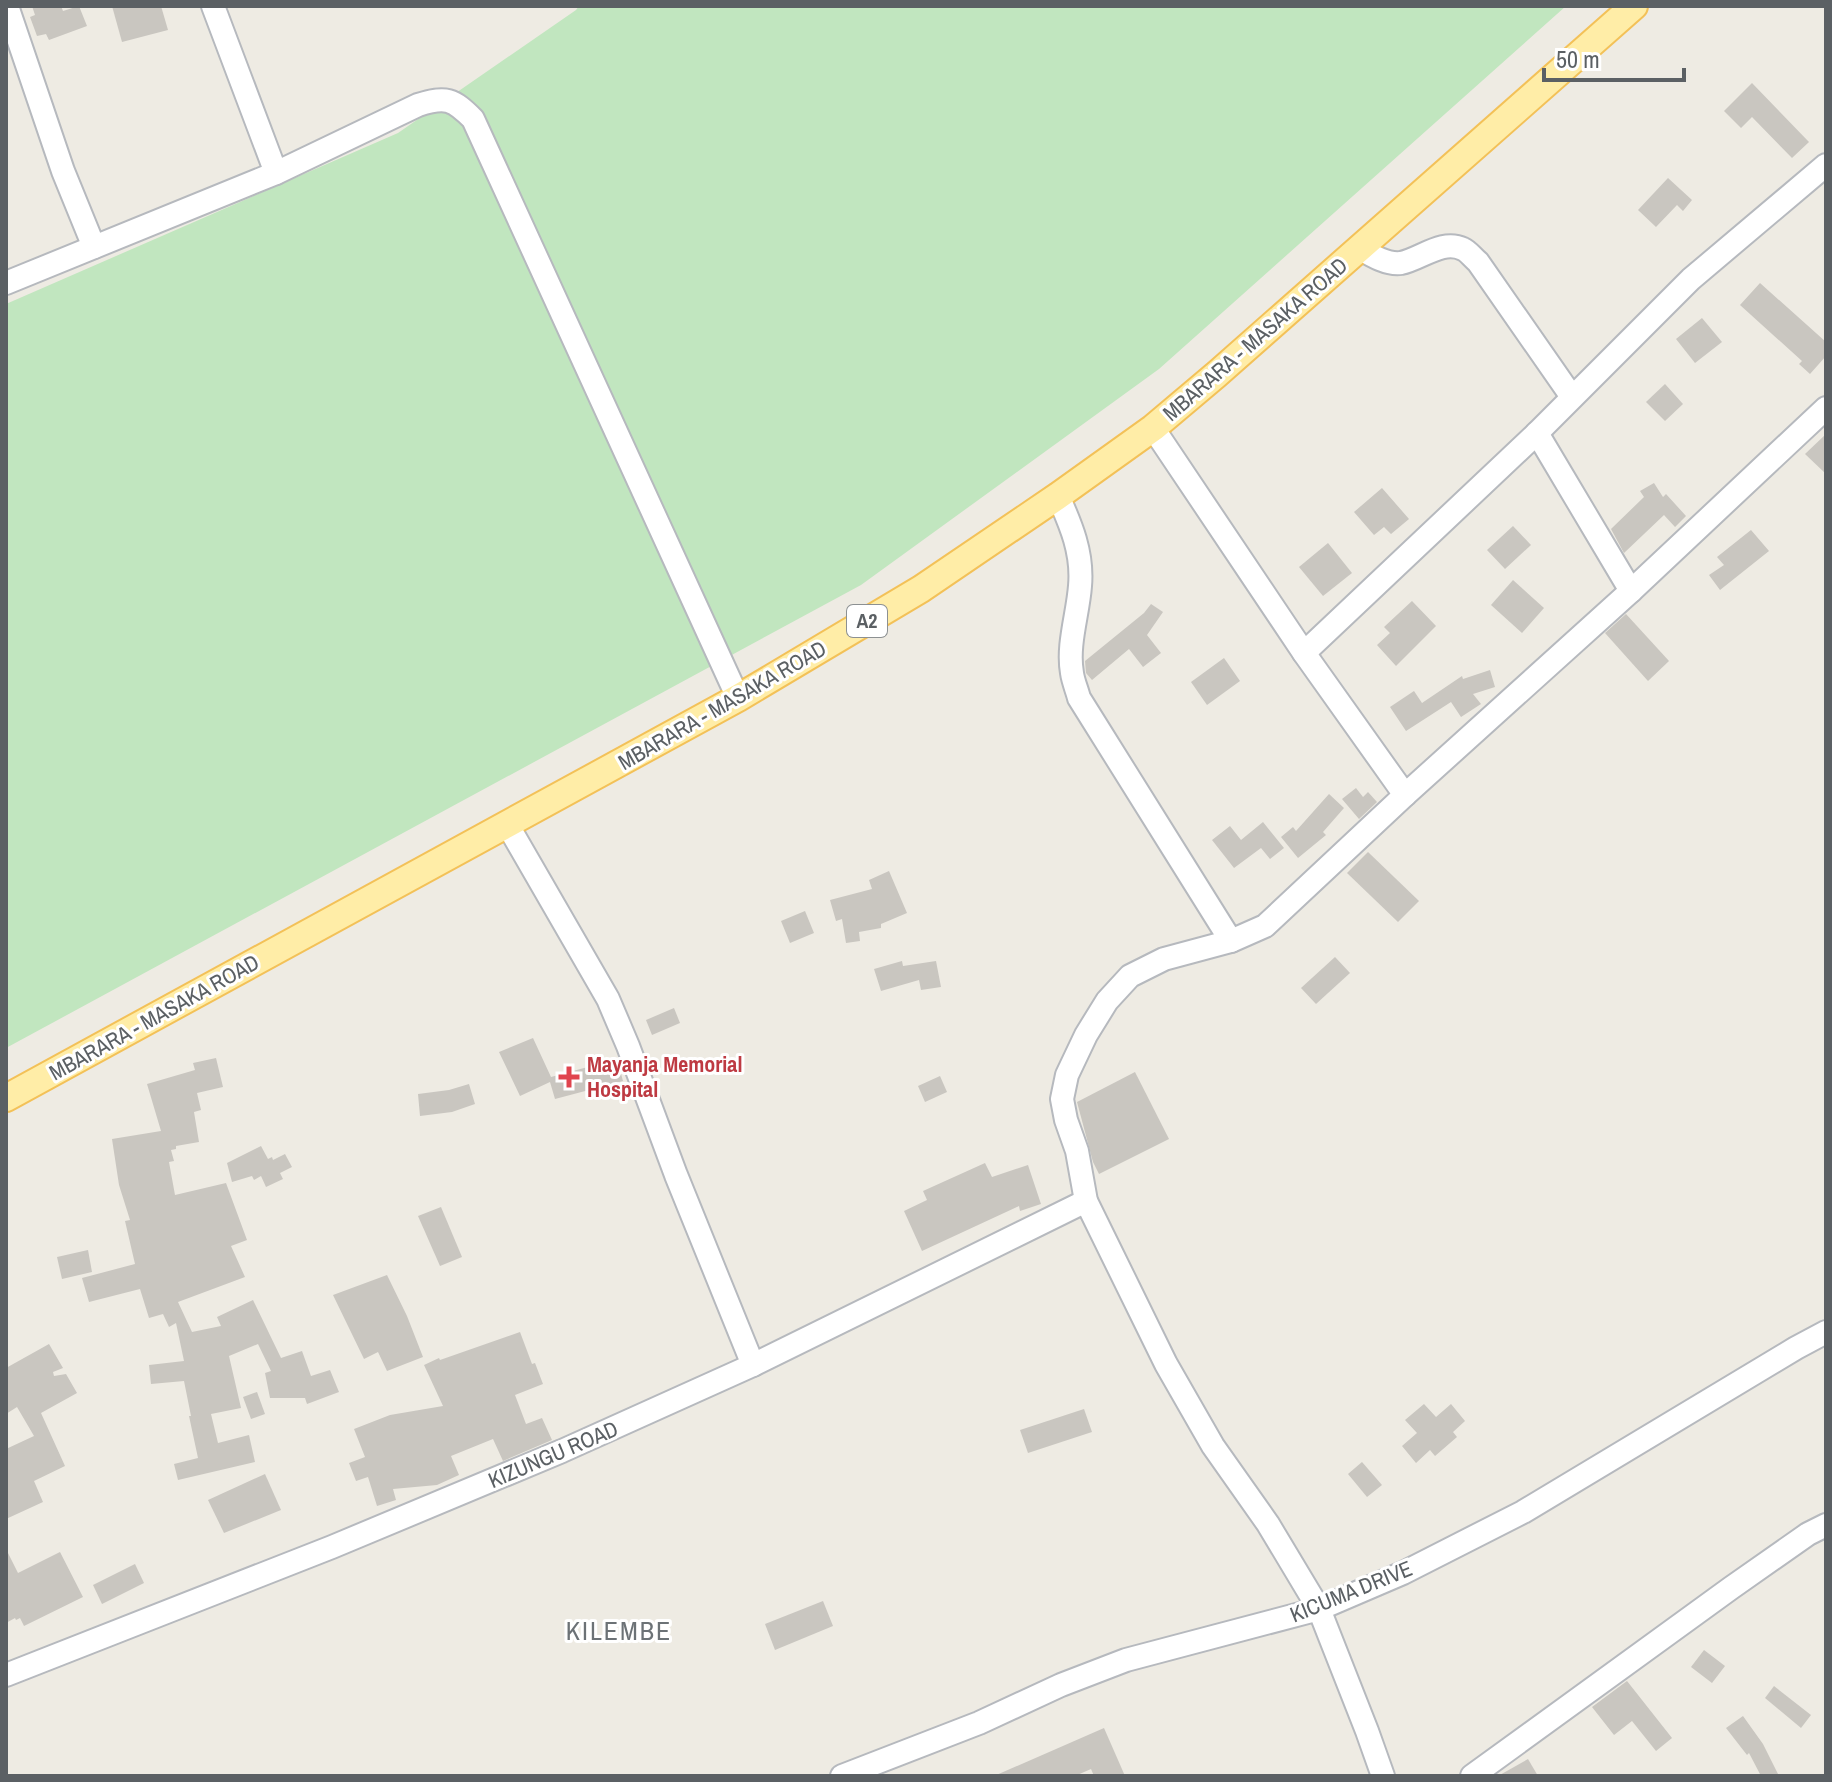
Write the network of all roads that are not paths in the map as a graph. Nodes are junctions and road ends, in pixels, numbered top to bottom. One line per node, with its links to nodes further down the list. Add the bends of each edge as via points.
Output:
1 (7, 6): 6 (street)
2 (213, 6): 5 (street)
3 (1634, 6): 7 (main road, MBARARA - MASAKA ROAD / A2)
4 (1826, 165): 9 (street, via 1691,279)
5 (276, 173): 6 (street); 16 (street, via 437,99 462,108 473,119)
6 (94, 247): 8 (street)
7 (1359, 248): 9 (street, via 1392,263 1450,246 1464,249); 11 (main road, MBARARA - MASAKA ROAD / A2)
8 (6, 283)
9 (1572, 397): 12 (street)
10 (1826, 408): 14 (street)
11 (1153, 428): 13 (main road, MBARARA - MASAKA ROAD / A2); 15 (street)
12 (1537, 433): 14 (street); 15 (street)
13 (1058, 496): 16 (main road, MBARARA - MASAKA ROAD / A2, via 921,589); 19 (street, via 1075,533 1079,559 1072,673 1079,698)
14 (1631, 591): 17 (street)
15 (1304, 653): 17 (street)
16 (738, 698): 18 (main road, MBARARA - MASAKA ROAD / A2)
17 (1405, 795): 19 (street, via 1265,926)
18 (507, 824): 20 (main road, MBARARA - MASAKA ROAD / A2); 23 (street, via 608,999)
19 (1231, 941): 21 (street, via 1164,959 1130,976 1086,1035 1062,1099)
20 (6, 1098)
21 (1086, 1201): 23 (street, KIZUNGU ROAD); 25 (street, via 1205,1433)
22 (1826, 1332): 25 (street, KICUMA DRIVE, via 1523,1512)
23 (753, 1365): 26 (street, KIZUNGU ROAD, via 332,1547)
24 (1826, 1525): 29 (street)
25 (1319, 1609): 27 (street, KICUMA DRIVE, via 1126,1660); 28 (street)
26 (8, 1668)
27 (842, 1776)
28 (1383, 1776)
29 (1472, 1776)

